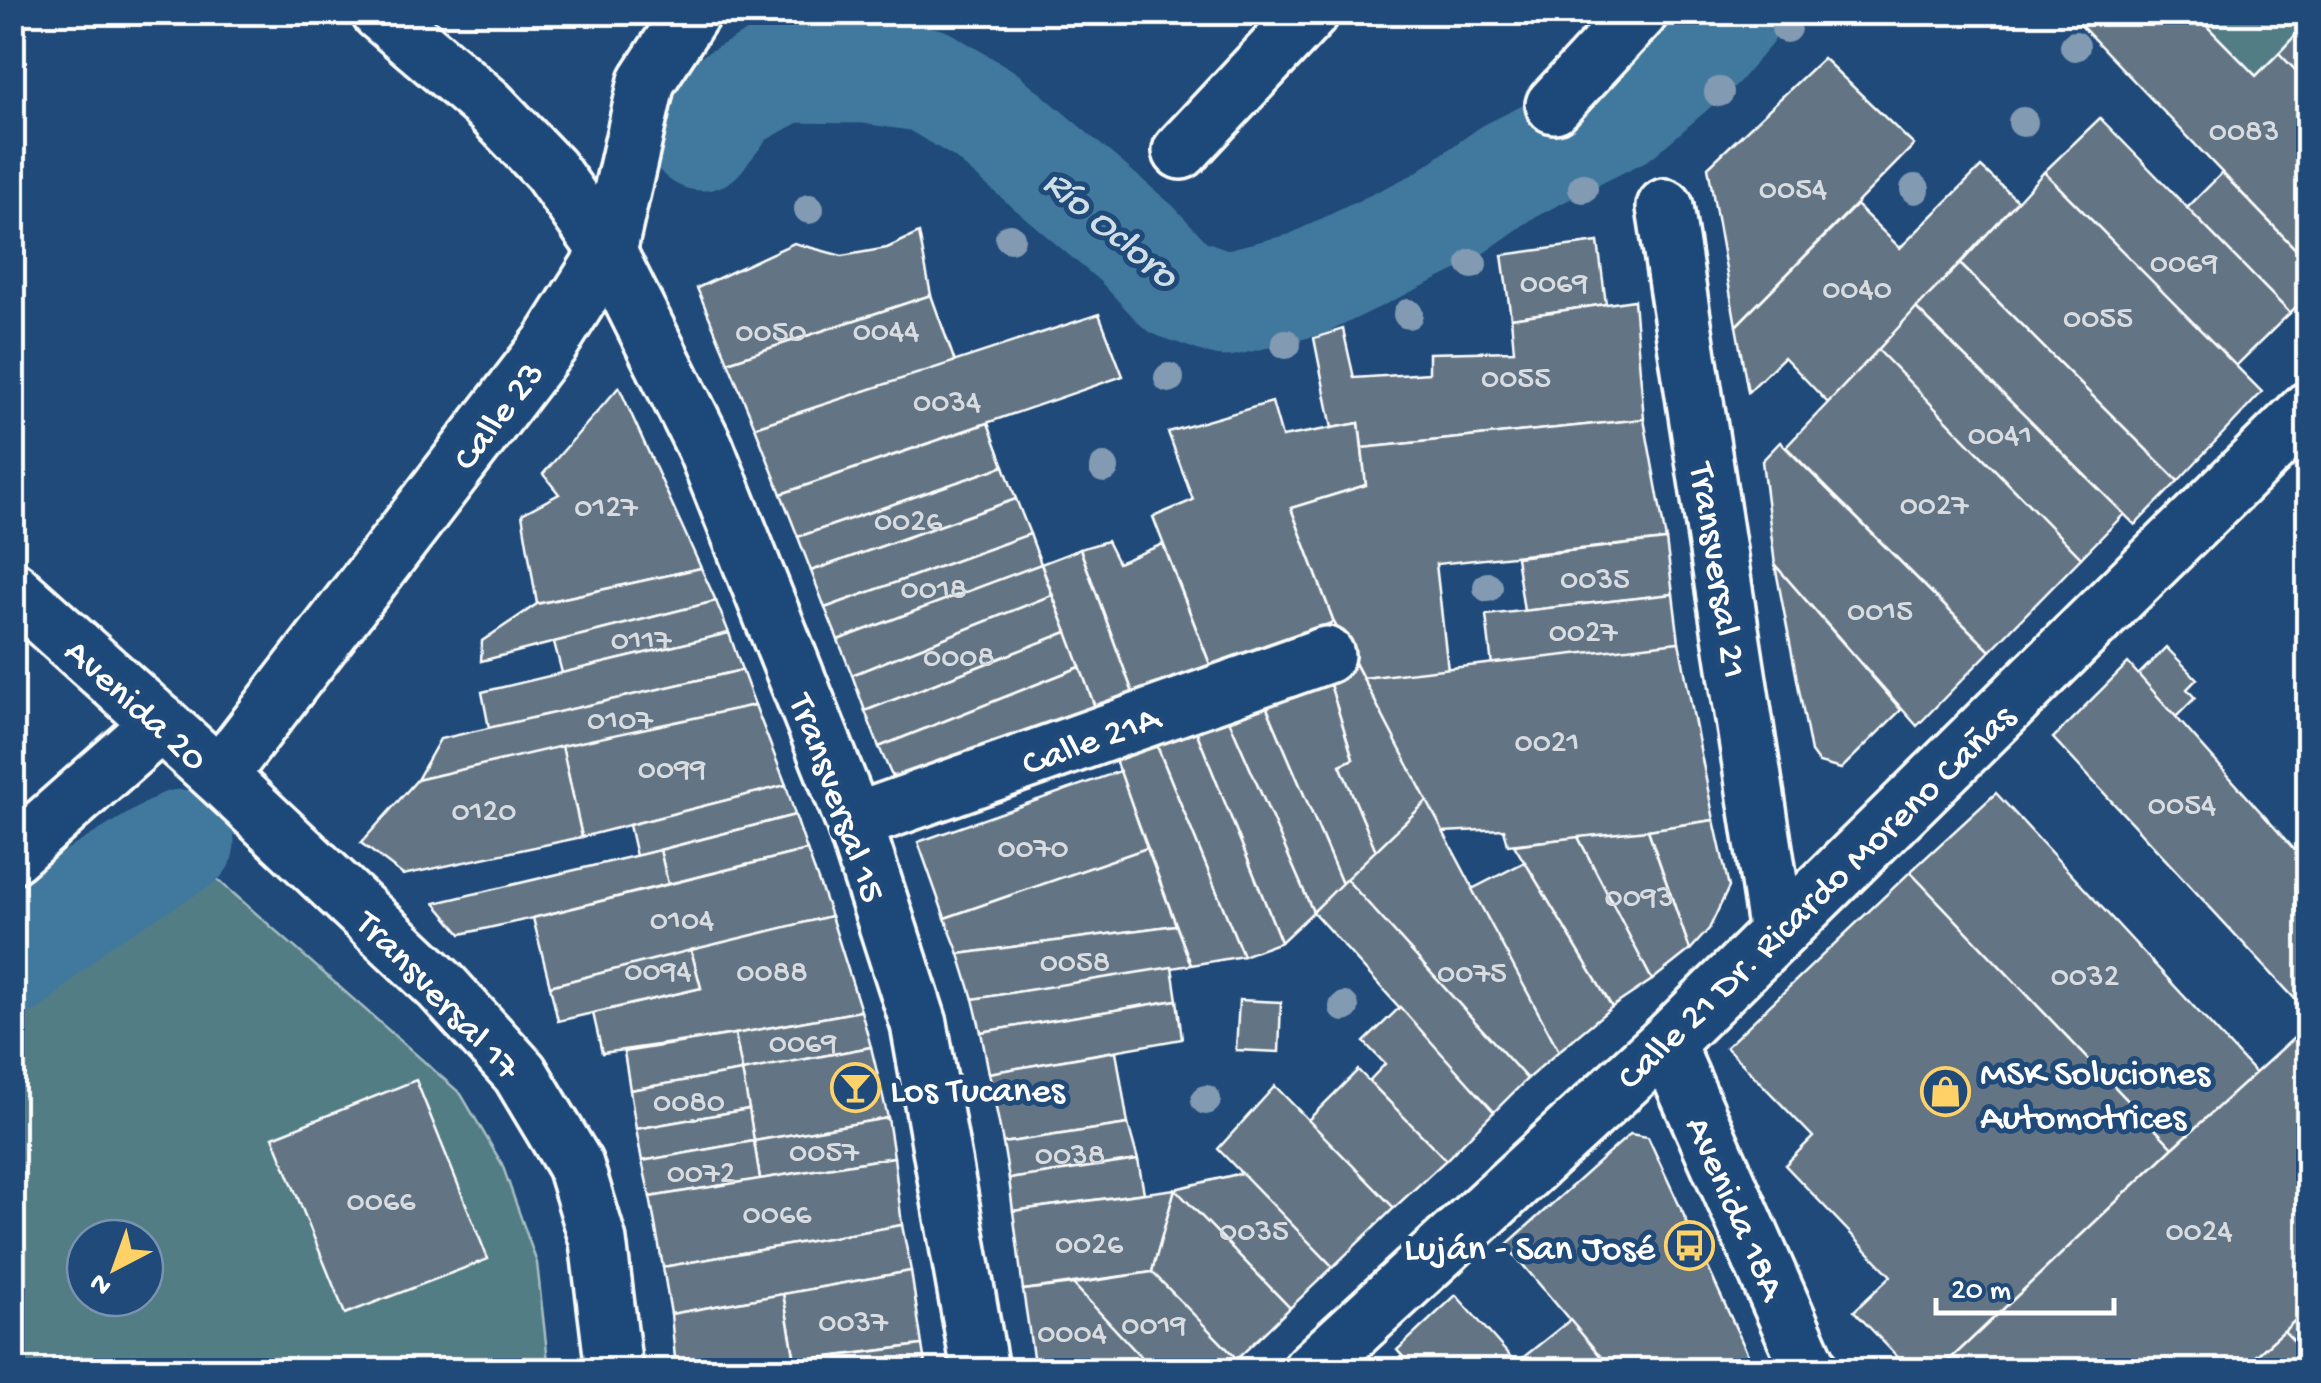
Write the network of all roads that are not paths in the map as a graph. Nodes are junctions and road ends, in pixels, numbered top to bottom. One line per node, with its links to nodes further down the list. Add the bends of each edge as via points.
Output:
1 (379, 12): 8 (street, Transversal 15, via 512,130 550,170)
2 (692, 12): 8 (street, Calle 23, via 647,81)
3 (1311, 12): 6 (street)
4 (1640, 12): 5 (street)
5 (1554, 105)
6 (1181, 150)
7 (1665, 207): 16 (street, Transversal 21)
8 (608, 252): 13 (street, Calle 23, via 550,344); 14 (street, Transversal 15, via 705,447)
9 (2308, 410): 16 (street, Calle 21 Dr. Ricardo Moreno Cañas)
10 (12, 589): 12 (street, Avenida 20)
11 (1326, 654): 14 (street, Calle 21A)
12 (161, 723): 13 (street, Avenida 20); 15 (street)
13 (219, 776): 18 (street, Transversal 17, via 441,986 520,1073 574,1165 598,1241)
14 (854, 822): 19 (street, Transversal 15, via 919,1024)
15 (12, 854)
16 (1777, 932): 17 (street, Calle 21 Dr. Ricardo Moreno Cañas)
17 (1666, 1043): 20 (street, Calle 21 Dr. Ricardo Moreno Cañas); 21 (street, Avenida 18A)
18 (614, 1370)
19 (980, 1370)
20 (1311, 1370)
21 (1810, 1370)

